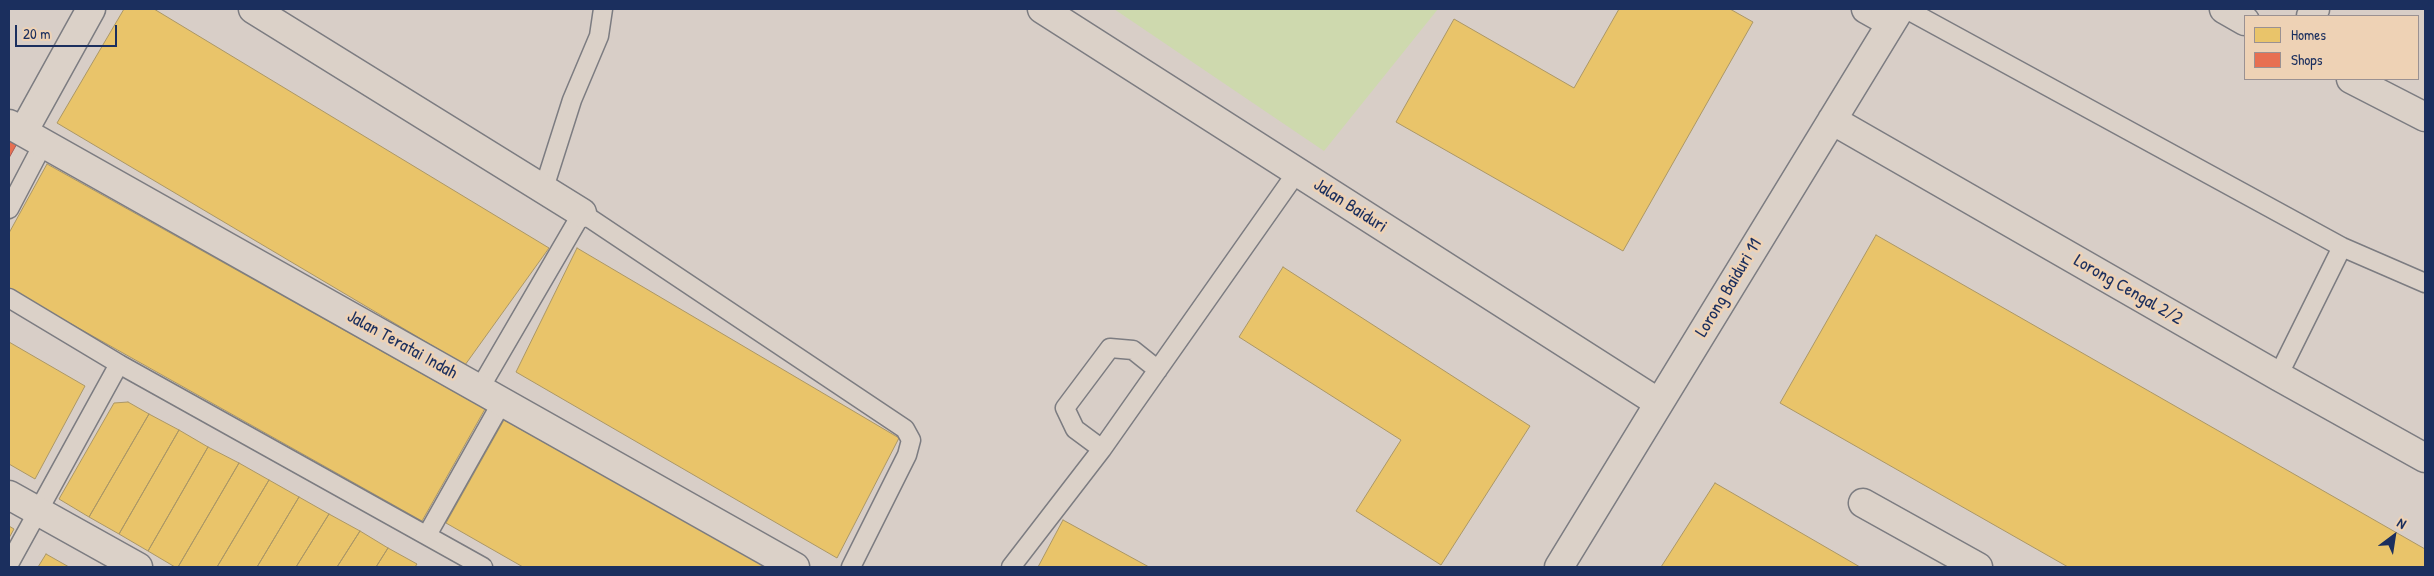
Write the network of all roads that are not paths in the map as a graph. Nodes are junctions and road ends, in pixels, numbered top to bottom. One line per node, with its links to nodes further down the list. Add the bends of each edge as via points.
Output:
1 (91, 9): 13 (street)
2 (254, 9): 8 (street)
3 (603, 9): 15 (lane, via 599,36 572,100)
4 (1042, 9): 14 (street, Jalan Baiduri)
5 (1866, 9): 7 (street)
6 (2224, 9): 9 (street)
7 (1899, 13): 12 (street, Lorong Baiduri 11); 18 (lane)
8 (289, 19): 15 (street)
9 (2244, 20)
10 (2353, 80): 11 (street)
11 (2425, 117)
12 (1832, 120): 23 (street, Lorong Cengal 2/2); 25 (street, Lorong Baiduri 11)
13 (25, 133): 16 (lane); 24 (street, Jalan Teratai Indah)
14 (1297, 172): 22 (lane); 25 (street, Jalan Baiduri)
15 (544, 188): 17 (street)
16 (9, 209)
17 (582, 213): 24 (lane); 36 (lane, via 905,429 911,440 907,455)
18 (2342, 247): 19 (lane); 23 (lane)
19 (2425, 283)
20 (9, 298): 21 (lane)
21 (119, 364): 30 (lane); 31 (lane)
22 (1158, 370): 26 (lane); 26 (lane, via 1133,350 1110,348 1065,408 1075,429)
23 (2278, 376): 27 (street, Lorong Cengal 2/2)
24 (491, 395): 31 (lane); 35 (street, Jalan Teratai Indah)
25 (1659, 403): 38 (street, Lorong Baiduri 11)
26 (1102, 449): 37 (lane)
27 (2425, 458)
28 (9, 495): 30 (street)
29 (1863, 503): 39 (street)
30 (37, 511): 32 (lane); 33 (street)
31 (427, 535): 34 (lane)
32 (9, 564)
33 (138, 567)
34 (484, 567)
35 (795, 567)
36 (851, 567)
37 (1012, 567)
38 (1559, 567)
39 (1978, 567)

